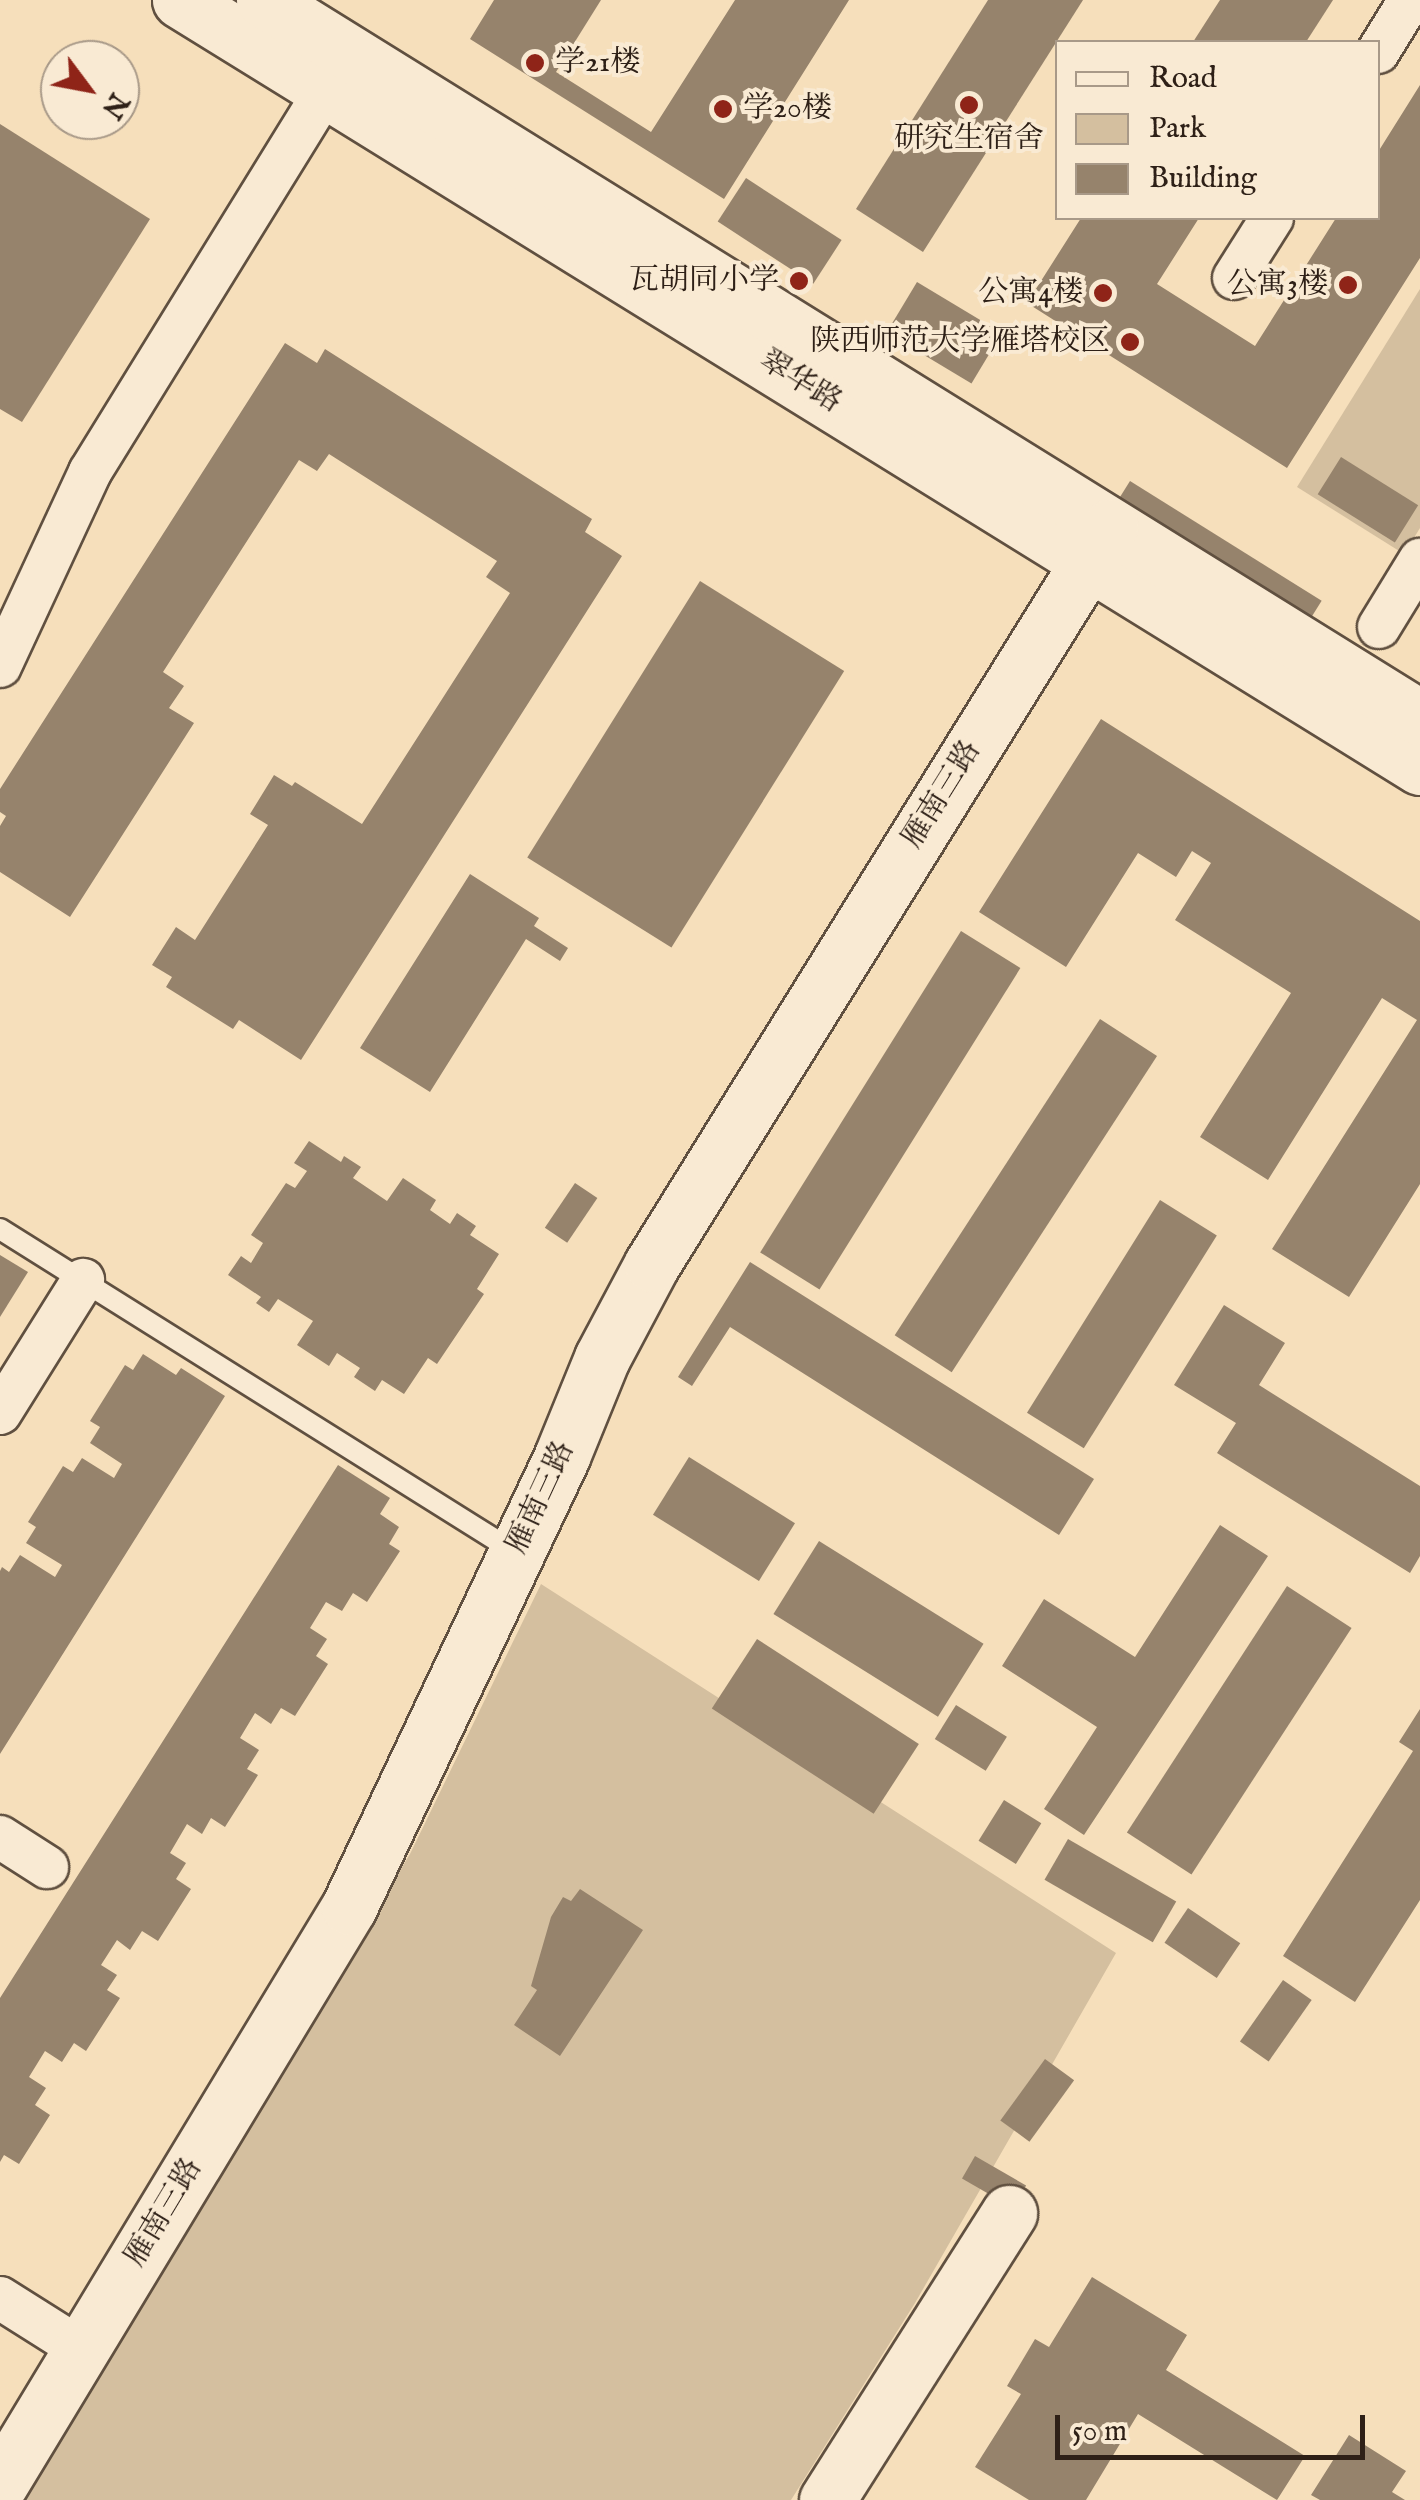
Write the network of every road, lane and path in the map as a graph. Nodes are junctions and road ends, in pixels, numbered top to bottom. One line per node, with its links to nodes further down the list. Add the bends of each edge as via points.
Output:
1 (180, 0): 5 (main road, 翠华路)
2 (264, 0): 8 (main road, 翠华路)
3 (1410, 0): 4 (street)
4 (1380, 49)
5 (325, 91): 8 (main road, 翠华路); 11 (street, via 90,472)
6 (1271, 220): 7 (street)
7 (1234, 278)
8 (1099, 543): 12 (main road, 翠华路); 13 (main road, 翠华路); 17 (main road, 雁南三路, via 652,1264 602,1358)
9 (1420, 560): 10 (street)
10 (1379, 627)
11 (0, 666)
12 (1420, 718)
13 (1420, 766)
14 (0, 1228): 15 (lane)
15 (82, 1280): 16 (street); 17 (lane)
16 (0, 1412)
17 (516, 1553): 22 (main road, 雁南三路, via 349,1906)
18 (0, 1837): 19 (street)
19 (46, 1867)
20 (1009, 2213): 24 (main road)
21 (0, 2298): 22 (street)
22 (82, 2349): 23 (main road, 雁南三路)
23 (0, 2484)
24 (827, 2500)

